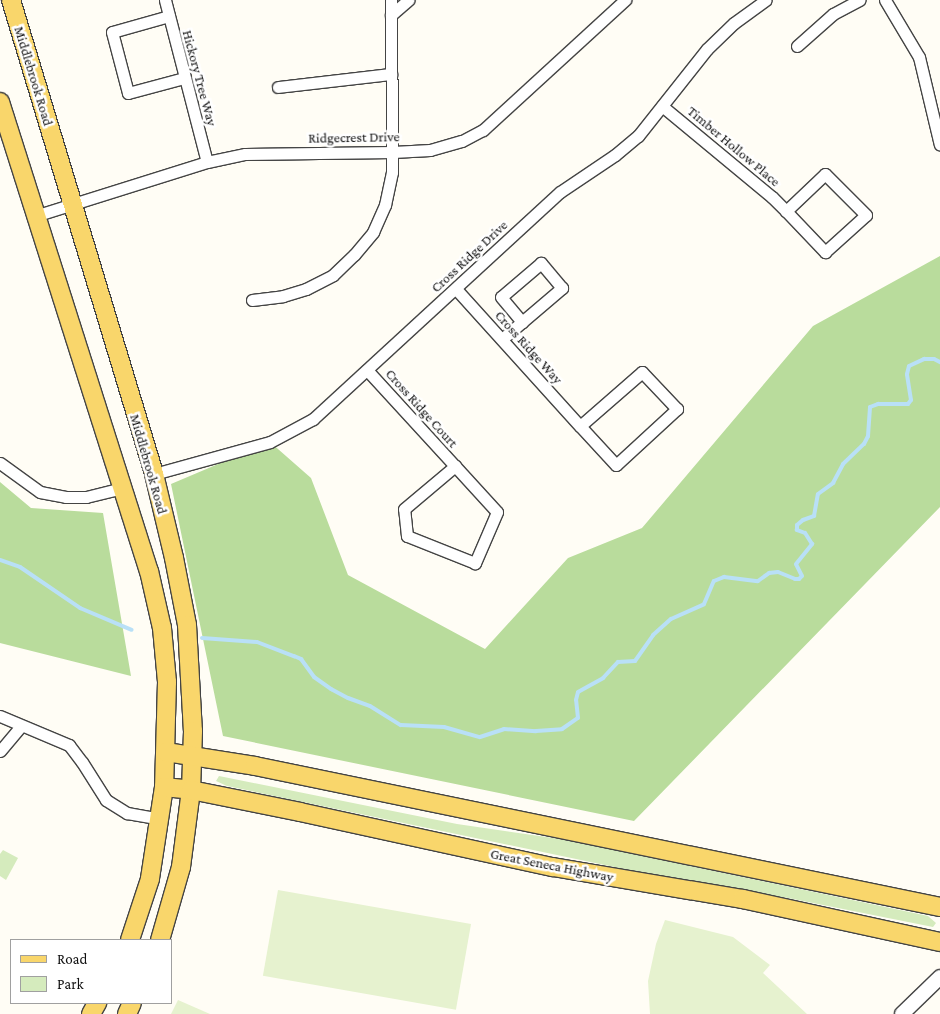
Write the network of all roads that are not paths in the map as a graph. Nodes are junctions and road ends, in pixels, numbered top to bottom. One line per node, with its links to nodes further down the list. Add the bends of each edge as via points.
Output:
1 (11, 0): 21 (main road, Middlebrook Road)
2 (165, 0): 10 (street, Hickory Tree Way)
3 (391, 0): 9 (street)
4 (408, 0): 9 (street)
5 (625, 0): 19 (street, Ridgecrest Drive, via 482,130 462,141 430,150)
6 (766, 0): 17 (street, Cross Ridge Drive, via 734,23 707,49)
7 (859, 0): 11 (street, via 833,14)
8 (885, 0): 15 (street, via 919,58)
9 (391, 15): 12 (street)
10 (169, 16): 13 (street, Hickory Tree Way); 13 (street, via 112,32 128,92)
11 (797, 46)
12 (391, 74): 14 (street); 19 (street)
13 (184, 78): 20 (street, Hickory Tree Way)
14 (278, 87)
15 (935, 97): 18 (street)
16 (0, 102): 23 (main road)
17 (662, 106): 22 (street, Timber Hollow Place); 24 (street, Cross Ridge Drive, via 638,136 615,156 560,192)
18 (940, 145)
19 (393, 152): 20 (street, Ridgecrest Drive, via 245,154); 25 (street, via 385,205 373,232 354,255 333,275 306,289)
20 (207, 162): 21 (street, Ridgecrest Drive)
21 (74, 205): 23 (street, Ridgecrest Drive); 32 (main road, Middlebrook Road)
22 (786, 211): 22 (street, Timber Hollow Place, via 825,252 866,216 825,174)
23 (38, 215): 33 (main road)
24 (456, 289): 27 (street, Cross Ridge Way); 28 (street, Cross Ridge Drive)
25 (252, 300)
26 (522, 322): 26 (street, via 562,288 541,263 502,297); 27 (street)
27 (502, 339): 29 (street, Cross Ridge Way)
28 (367, 370): 31 (street, Cross Ridge Court); 32 (street, Cross Ridge Drive, via 313,419 270,442)
29 (580, 426): 29 (street, Cross Ridge Way, via 616,465 677,409 642,372)
30 (0, 463): 33 (street, via 40,492 66,497)
31 (455, 466): 31 (street, Cross Ridge Court, via 497,512 475,563 407,536 404,509)
32 (154, 474): 38 (main road, Middlebrook Road, via 187,625)
33 (121, 488): 37 (main road, via 149,571 162,628 167,682)
34 (0, 716): 35 (street)
35 (21, 726): 36 (street); 41 (street, via 69,745 106,800 127,813)
36 (0, 751)
37 (166, 752): 38 (main road); 39 (main road)
38 (192, 755): 40 (main road, Middlebrook Road); 42 (main road)
39 (164, 786): 40 (main road, Great Seneca Highway); 41 (main road)
40 (191, 790): 44 (main road, Middlebrook Road, via 181,868); 45 (main road, Great Seneca Highway, via 553,867 743,899)
41 (160, 819): 43 (main road, via 150,879)
42 (940, 907)
43 (130, 939)
44 (160, 939)
45 (940, 942)
46 (940, 978): 47 (street)
47 (902, 1014)

